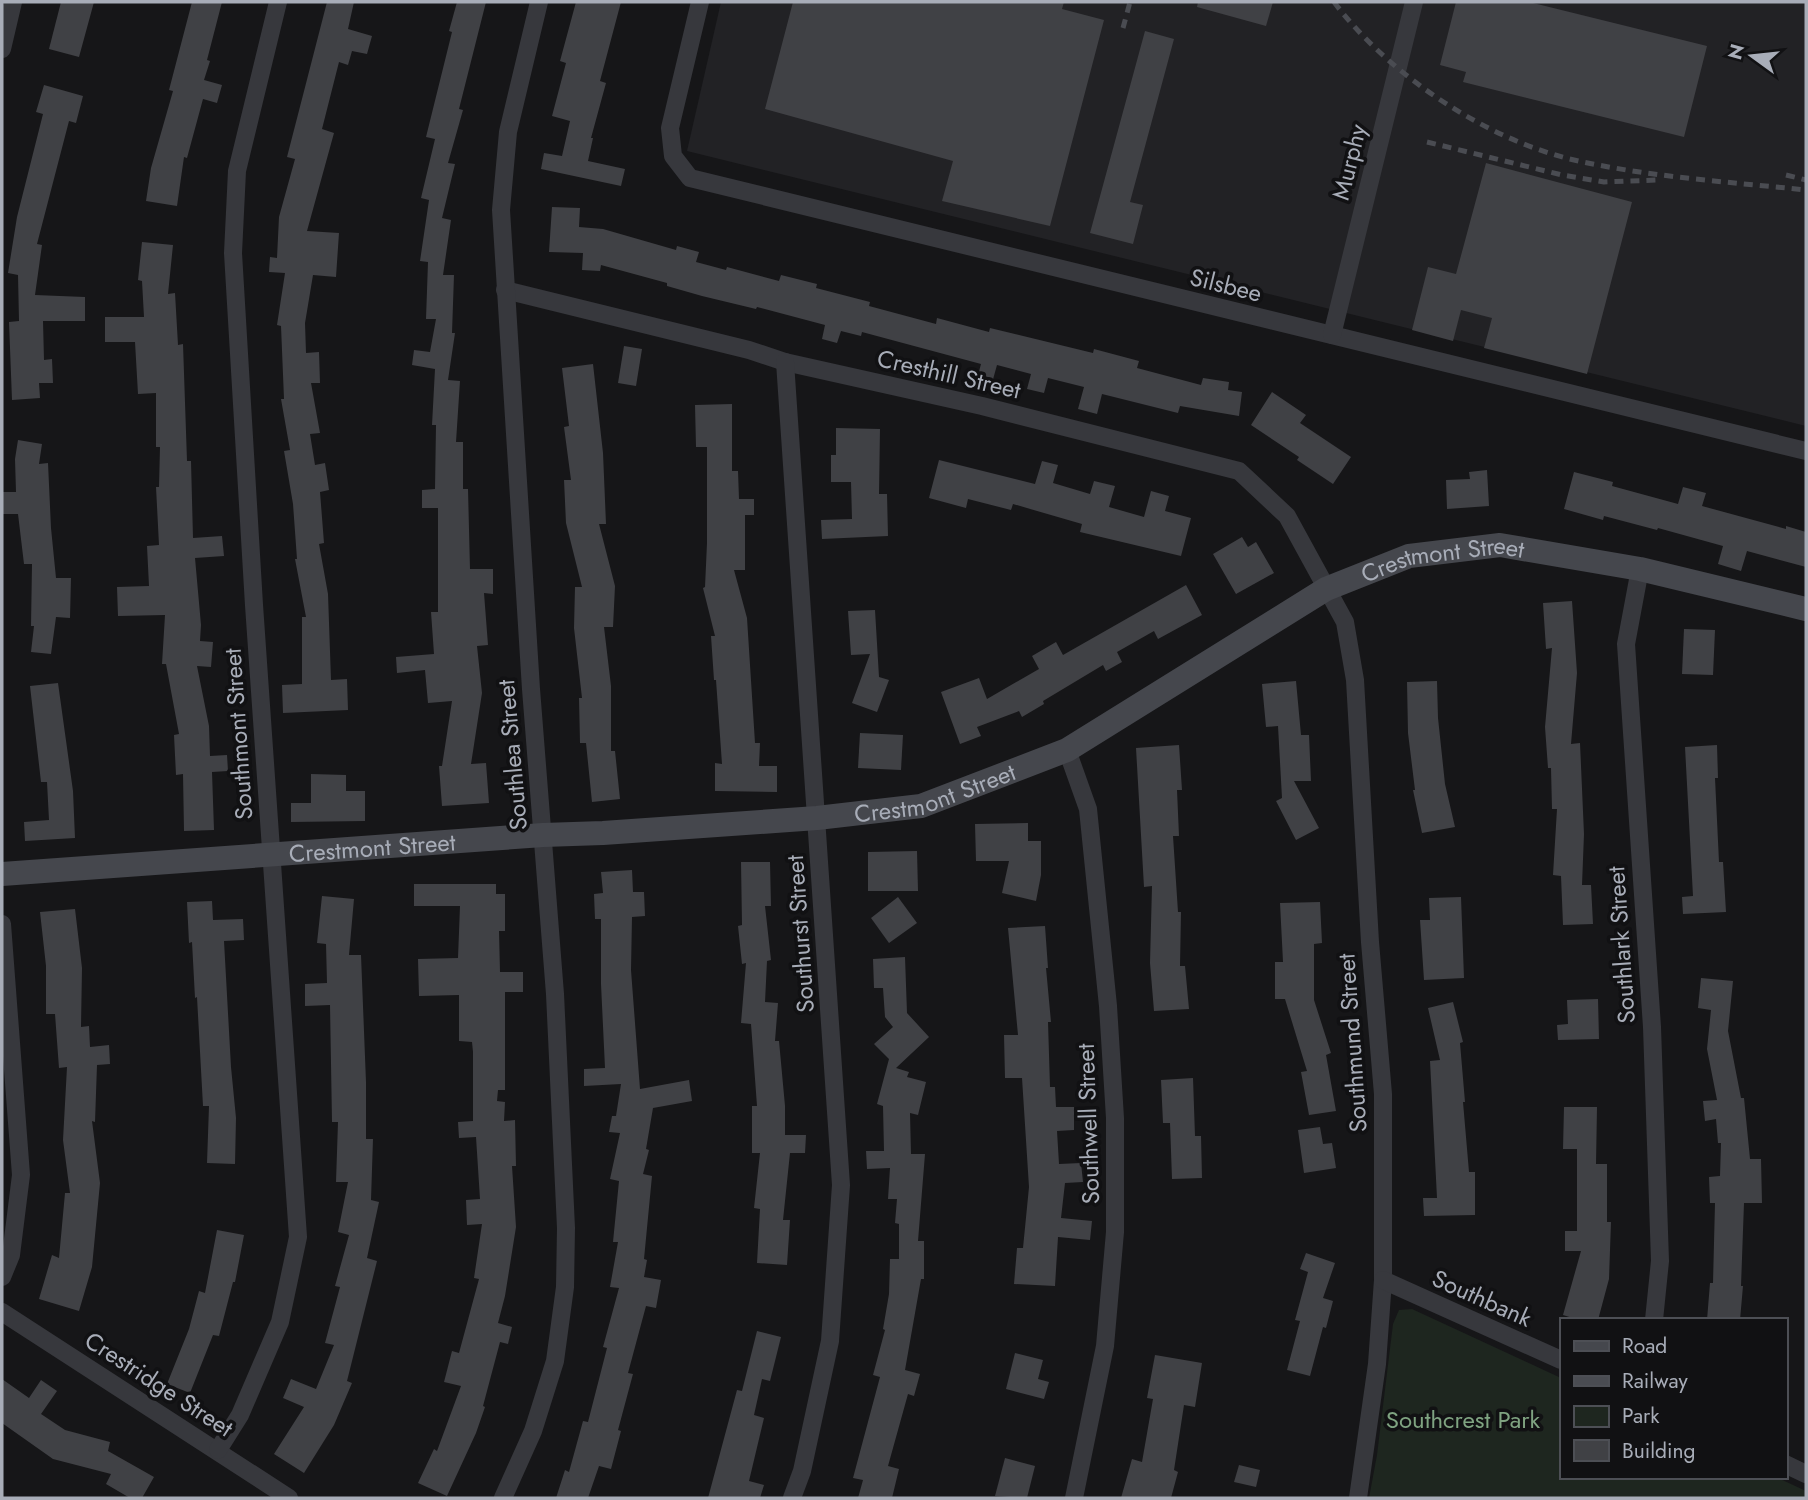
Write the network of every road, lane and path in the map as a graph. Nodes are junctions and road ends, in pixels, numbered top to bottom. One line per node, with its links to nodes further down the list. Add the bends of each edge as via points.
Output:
1 (13, 2): 6 (street)
2 (278, 2): 17 (street, Southmont Street, via 237,171 233,253)
3 (539, 2): 7 (street, Southlea Street, via 508,132 501,210)
4 (700, 2): 8 (street, Silsbee, via 670,128 673,156 690,178)
5 (1414, 2): 8 (street, Murphy)
6 (2, 49)
7 (505, 290): 9 (street, Cresthill Street); 16 (street, Southlea Street)
8 (1332, 335): 10 (street, Silsbee)
9 (785, 362): 12 (street, Cresthill Street, via 1239,471 1287,516); 15 (street, Southurst Street)
10 (1806, 451)
11 (1640, 569): 12 (street, Crestmont Street, via 1500,545 1409,556); 13 (street, Crestmont Street); 23 (street, Southlark Street, via 1626,644 1652,1027 1660,1261)
12 (1326, 589): 14 (street, Crestmont Street); 21 (street, Southmund Street, via 1345,622 1355,680 1383,1094)
13 (1806, 609)
14 (1067, 750): 15 (street, Crestmont Street, via 921,806); 31 (street, Southwell Street, via 1088,809 1115,1118 1115,1232 1105,1346)
15 (817, 818): 16 (street, Crestmont Street); 30 (street, Southurst Street, via 841,1185 830,1341)
16 (543, 835): 17 (street, Crestmont Street); 29 (street, Southlea Street, via 556,1022 565,1287 555,1361 533,1431)
17 (271, 855): 18 (street, Crestmont Street); 25 (street, Southmont Street, via 298,1237 280,1322 240,1415)
18 (2, 874)
19 (2, 924): 20 (street, via 21,1175 11,1255)
20 (2, 1277)
21 (1383, 1280): 24 (street, Southbank); 32 (street, Southmund Street, via 1377,1364)
22 (2, 1312): 25 (street, Crestridge Street)
23 (1654, 1318)
24 (1560, 1360)
25 (218, 1450): 28 (street, Crestridge Street)
26 (1787, 1465): 27 (street)
27 (1806, 1475)
28 (289, 1498)
29 (503, 1498)
30 (792, 1498)
31 (1074, 1498)
32 (1358, 1498)

